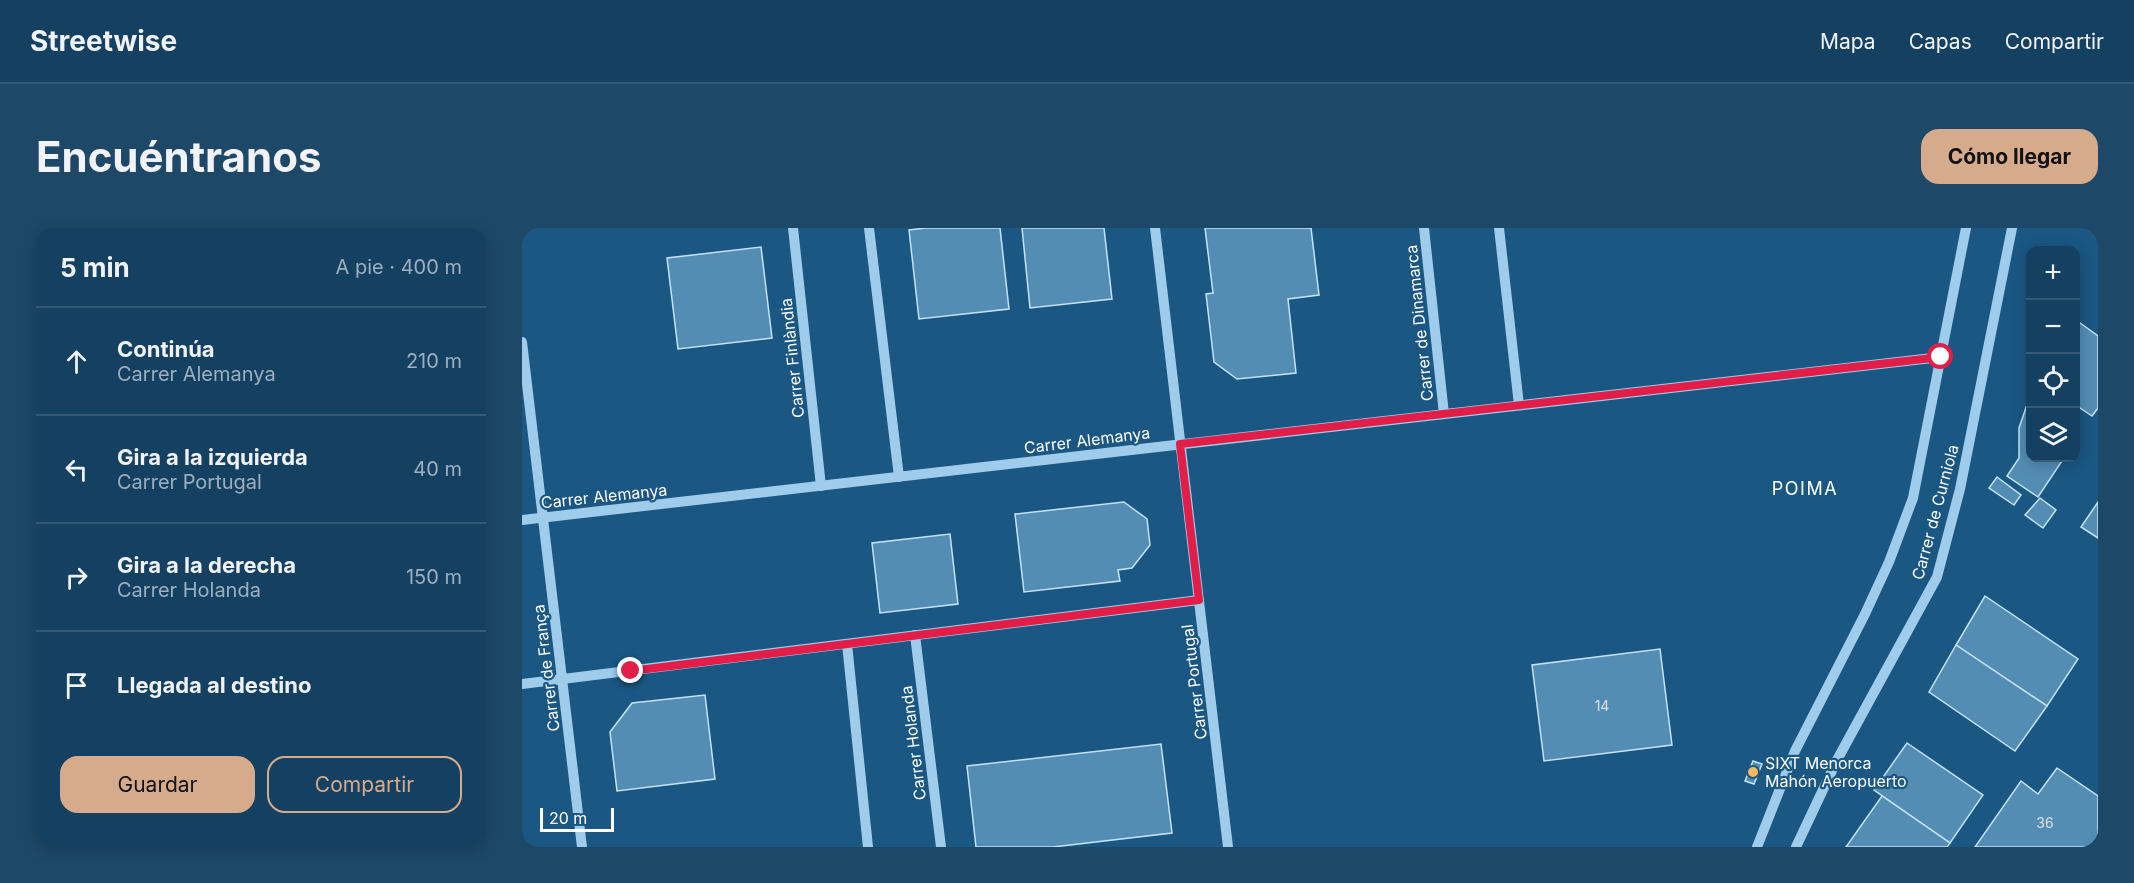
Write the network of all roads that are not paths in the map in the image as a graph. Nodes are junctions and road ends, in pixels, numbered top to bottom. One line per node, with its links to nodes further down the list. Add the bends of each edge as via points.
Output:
1 (793, 228): 14 (street, Carrer Finlàndia)
2 (869, 228): 13 (street)
3 (1155, 228): 12 (street, Carrer Portugal)
4 (1424, 228): 11 (street, Carrer de Dinamarca)
5 (1498, 228): 10 (street)
6 (1966, 228): 9 (street)
7 (2012, 228): 27 (street, Carrer de Curniola, via 1960,489 1937,577 1837,760)
8 (522, 342): 15 (street, Carrer de França)
9 (1941, 357): 10 (street, Carrer Alemanya); 26 (street, via 1913,498 1897,541 1865,614 1795,750)
10 (1519, 405): 11 (street, Carrer Alemanya)
11 (1444, 414): 12 (street, Carrer Alemanya)
12 (1180, 444): 13 (street, Carrer Alemanya); 17 (street, Carrer Portugal)
13 (899, 477): 14 (street, Carrer Alemanya)
14 (821, 486): 15 (street, Carrer Alemanya)
15 (543, 518): 16 (street, Carrer Alemanya); 20 (street, Carrer de França)
16 (522, 520)
17 (1199, 600): 18 (street); 25 (street, Carrer Portugal)
18 (915, 635): 19 (street); 24 (street, Carrer Holanda)
19 (847, 644): 20 (street); 23 (street)
20 (562, 679): 21 (street); 22 (street, Carrer de França)
21 (522, 684)
22 (582, 847)
23 (868, 847)
24 (941, 847)
25 (1228, 847)
26 (1757, 847)
27 (1796, 847)

